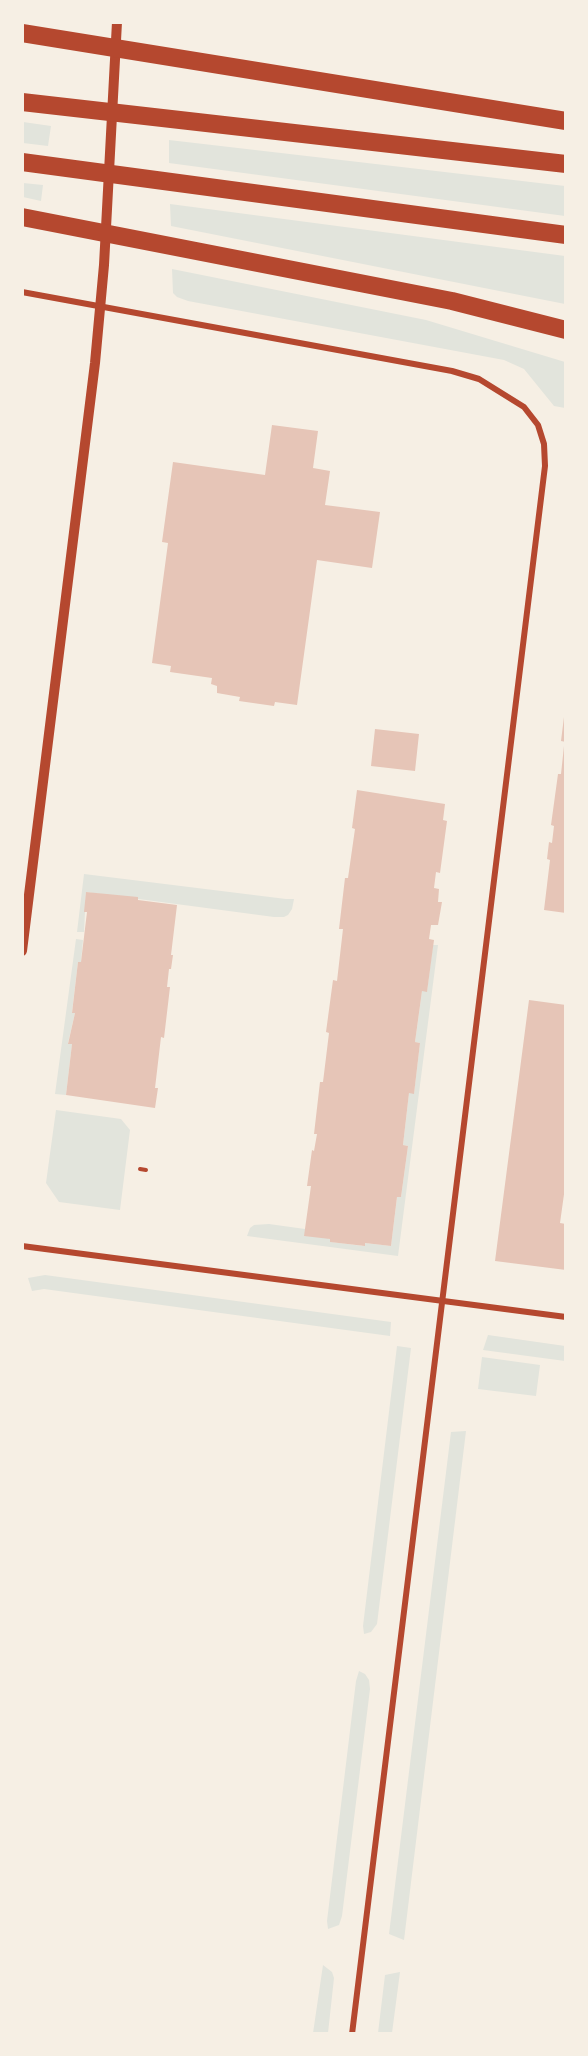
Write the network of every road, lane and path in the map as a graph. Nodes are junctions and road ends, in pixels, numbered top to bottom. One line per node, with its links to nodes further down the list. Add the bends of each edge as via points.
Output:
1 (117, 22): 10 (street)
2 (22, 33): 4 (highway)
3 (22, 102): 6 (highway)
4 (566, 121)
5 (22, 162): 8 (highway)
6 (566, 164)
7 (22, 217): 11 (highway, via 452,301)
8 (566, 235)
9 (22, 292): 10 (street)
10 (100, 305): 12 (street); 16 (street, via 452,371 479,379 524,407 538,425 545,466)
11 (566, 330)
12 (22, 951)
13 (140, 1169): 14 (path)
14 (146, 1170)
15 (22, 1246): 16 (street)
16 (442, 1301): 17 (street); 18 (street)
17 (566, 1317)
18 (352, 2034)

